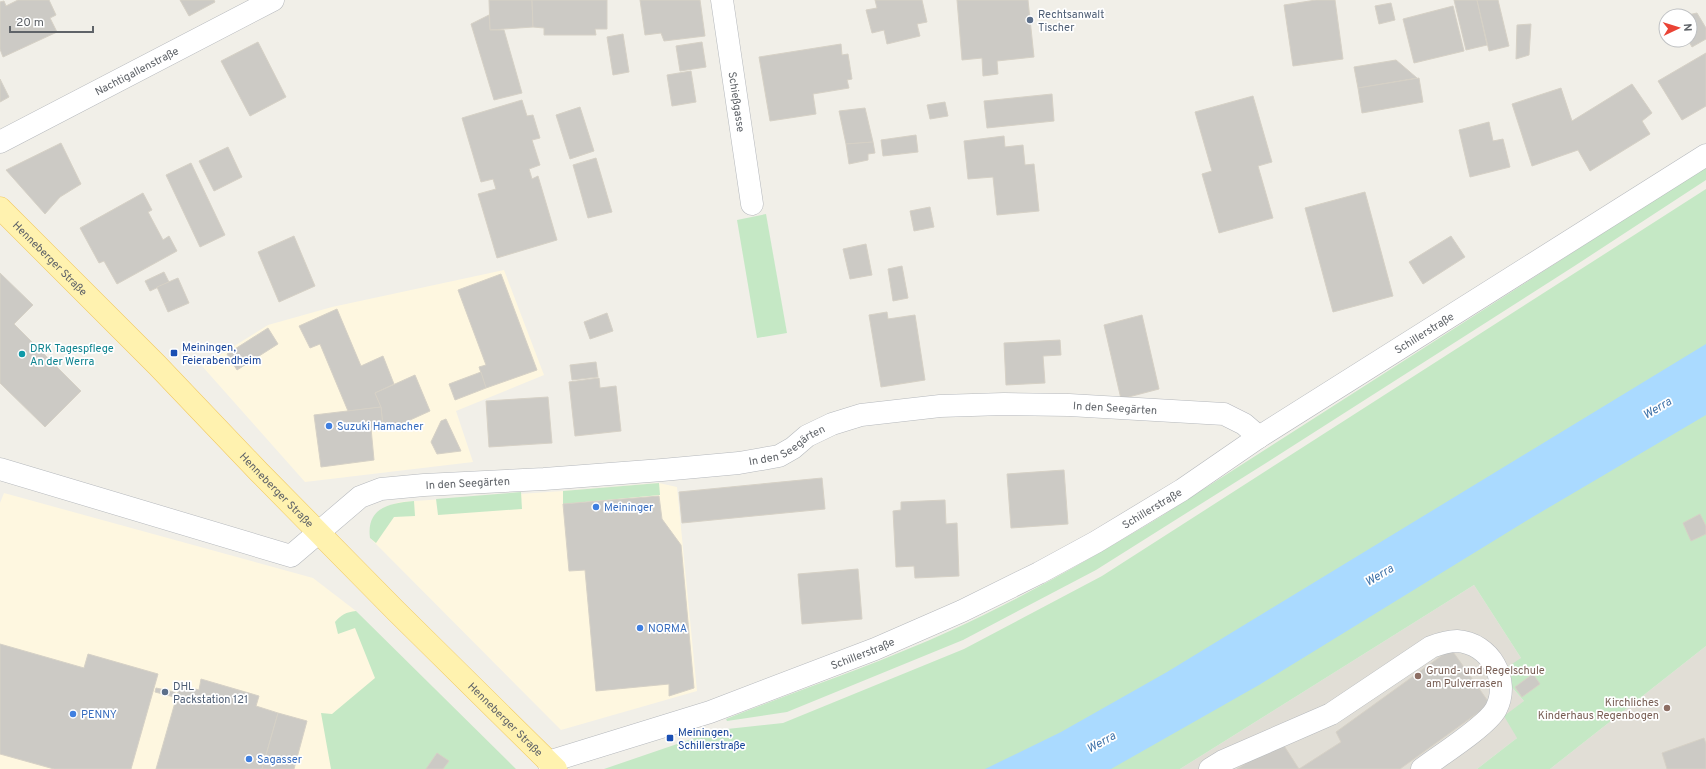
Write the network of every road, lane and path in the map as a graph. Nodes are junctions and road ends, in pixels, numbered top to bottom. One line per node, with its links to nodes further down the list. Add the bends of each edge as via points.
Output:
1 (273, 0): 3 (street, Nachtigallenstraße)
2 (722, 0): 5 (street, Schießgasse)
3 (0, 142)
4 (1706, 155): 7 (street, Schillerstraße)
5 (752, 204)
6 (0, 208): 9 (main road, Henneberger Straße, via 157,365)
7 (1259, 437): 9 (street, In den Seegärten, via 1244,424 1224,414 1069,405 940,406 861,415 832,424 807,436 779,456 739,463 381,489 360,497); 10 (street, Schillerstraße, via 1182,490 1096,542 962,611 875,649 710,712)
8 (0, 469): 9 (street, In den Seegärten, via 291,556)
9 (318, 532): 10 (main road, Henneberger Straße)
10 (552, 765)
11 (1210, 769): 12 (street, via 1331,714 1431,648 1458,641 1476,647 1493,661 1499,673 1500,698 1483,724)
12 (1422, 769)

